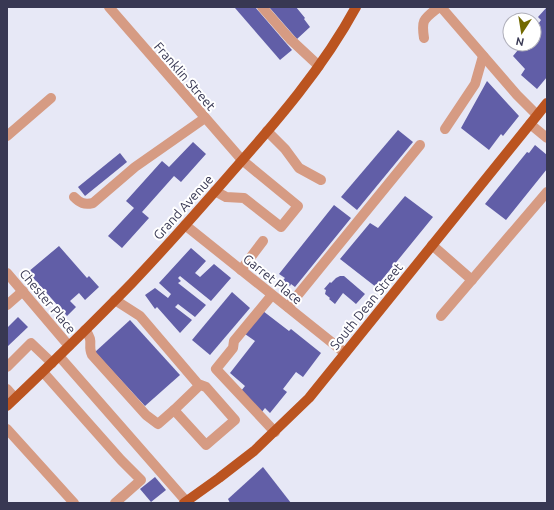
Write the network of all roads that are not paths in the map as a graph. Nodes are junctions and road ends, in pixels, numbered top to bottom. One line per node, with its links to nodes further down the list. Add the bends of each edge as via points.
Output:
1 (109, 7): 11 (street, Franklin Street)
2 (262, 7): 7 (street)
3 (356, 7): 7 (main road, Grand Avenue)
4 (440, 7): 5 (street, via 426,17 422,26); 6 (street)
5 (424, 38)
6 (483, 56): 10 (street); 13 (street, via 475,84)
7 (319, 66): 14 (main road, Grand Avenue)
8 (51, 98): 15 (street)
9 (547, 103): 10 (main road, South Dean Street)
10 (537, 115): 12 (main road, South Dean Street)
11 (205, 118): 18 (street, Franklin Street); 22 (street, via 166,144 93,203 85,204)
12 (530, 124): 16 (street); 25 (main road, South Dean Street)
13 (446, 129)
14 (267, 131): 18 (main road, Grand Avenue); 19 (street, via 299,168)
15 (7, 136)
16 (547, 138)
17 (420, 145): 33 (street)
18 (242, 160): 20 (main road, Grand Avenue); 20 (street, Franklin Street, via 298,206 281,227 244,198 226,197)
19 (321, 180)
20 (216, 191): 23 (main road, Grand Avenue)
21 (547, 192): 28 (street)
22 (74, 197)
23 (185, 225): 26 (street, Garret Place); 31 (main road, Grand Avenue)
24 (263, 241): 26 (street)
25 (432, 246): 28 (street); 37 (main road, South Dean Street)
26 (241, 270): 30 (street, Garret Place)
27 (7, 273): 29 (street, Chester Place)
28 (472, 280): 34 (street)
29 (23, 291): 32 (street); 36 (street, Chester Place)
30 (272, 295): 33 (street, Garret Place); 47 (street, via 234,341 234,348 216,369)
31 (115, 300): 35 (main road, Grand Avenue); 41 (street, via 140,316)
32 (7, 305)
33 (288, 307): 37 (street, Garret Place)
34 (441, 316)
35 (85, 330): 36 (main road, Grand Avenue); 45 (street, via 91,337 92,354 146,415 158,424)
36 (69, 346): 38 (main road, Grand Avenue)
37 (345, 353): 47 (main road, South Dean Street, via 308,398)
38 (55, 360): 39 (street, via 31,343); 40 (main road, Grand Avenue); 48 (street)
39 (7, 367)
40 (42, 372): 43 (main road, Grand Avenue); 50 (street, via 141,480)
41 (200, 385): 45 (street); 45 (street, via 206,387 234,418 234,422 206,445)
42 (7, 389): 43 (street)
43 (15, 398): 44 (main road, Grand Avenue)
44 (7, 406)
45 (174, 410)
46 (7, 429): 49 (street)
47 (275, 432): 48 (main road, South Dean Street)
48 (185, 502)
49 (74, 503)
50 (115, 503)

